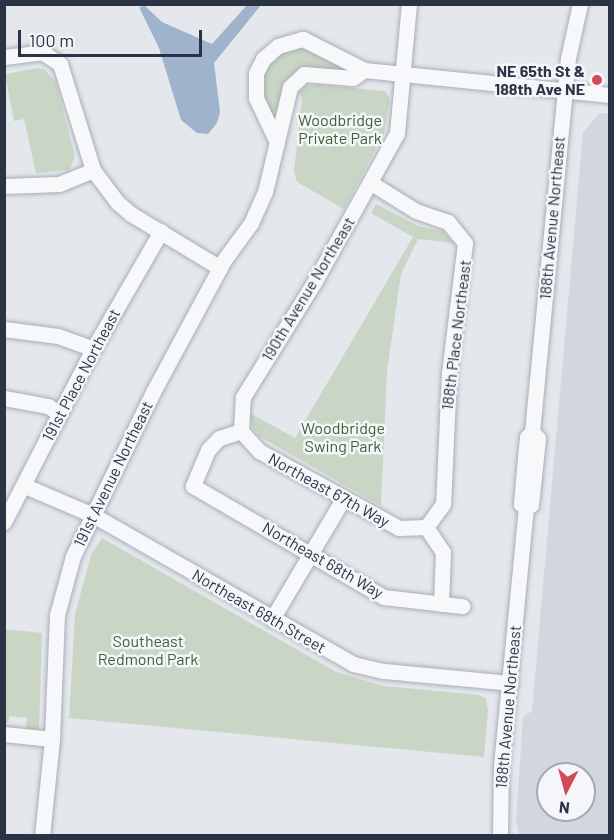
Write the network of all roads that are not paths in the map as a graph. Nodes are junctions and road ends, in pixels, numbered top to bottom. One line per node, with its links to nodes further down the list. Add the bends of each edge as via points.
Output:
1 (410, 4): 5 (street, 190th Avenue Northeast)
2 (580, 4): 6 (street, 188th Avenue Northeast)
3 (4, 57): 9 (street, via 28,51 53,58 64,72 78,132)
4 (364, 70): 5 (street); 8 (street, 191st Avenue Northeast, via 353,78 304,74 287,93); 8 (street, via 312,41 289,42 271,51 259,65 254,91)
5 (403, 73): 6 (street); 10 (street, 190th Avenue Northeast, via 397,133)
6 (564, 90): 7 (street); 28 (street, 188th Avenue Northeast, via 532,432 527,437 520,504 526,507)
7 (609, 95)
8 (276, 141): 13 (street, 191st Avenue Northeast, via 260,202)
9 (93, 170): 11 (street, via 59,184); 12 (street, via 118,203)
10 (371, 183): 18 (street, 190th Avenue Northeast, via 243,397); 23 (street, 188th Place Northeast, via 416,212 448,222 465,243 449,374 443,504)
11 (4, 186)
12 (161, 231): 13 (street); 15 (street, 191st Place Northeast)
13 (220, 268): 21 (street, 191st Avenue Northeast)
14 (4, 329): 15 (street, via 58,336)
15 (93, 349): 17 (street, 191st Place Northeast)
16 (4, 398): 17 (street, via 48,406)
17 (60, 414): 19 (street, 191st Place Northeast)
18 (242, 431): 20 (street, Northeast 67th Way, via 260,451); 24 (street, Northeast 68th Way, via 219,438 208,450 193,486)
19 (25, 486): 21 (street, Northeast 68th Street); 22 (street, 191st Place Northeast)
20 (343, 499): 23 (street, Northeast 67th Way, via 399,528); 24 (street)
21 (93, 515): 27 (street, Northeast 68th Street); 30 (street, 191st Avenue Northeast, via 73,556 59,600)
22 (4, 522)
23 (426, 527): 25 (street, via 443,552)
24 (310, 553): 25 (street, Northeast 68th Way, via 384,597); 27 (street)
25 (441, 604): 26 (street, Northeast 68th Way)
26 (462, 606)
27 (273, 619): 28 (street, Northeast 68th Street, via 338,657 368,668)
28 (510, 683): 32 (street, 188th Avenue Northeast, via 501,766)
29 (4, 734): 30 (street)
30 (52, 739): 31 (street, 191st Avenue Northeast)
31 (42, 836)
32 (500, 836)

